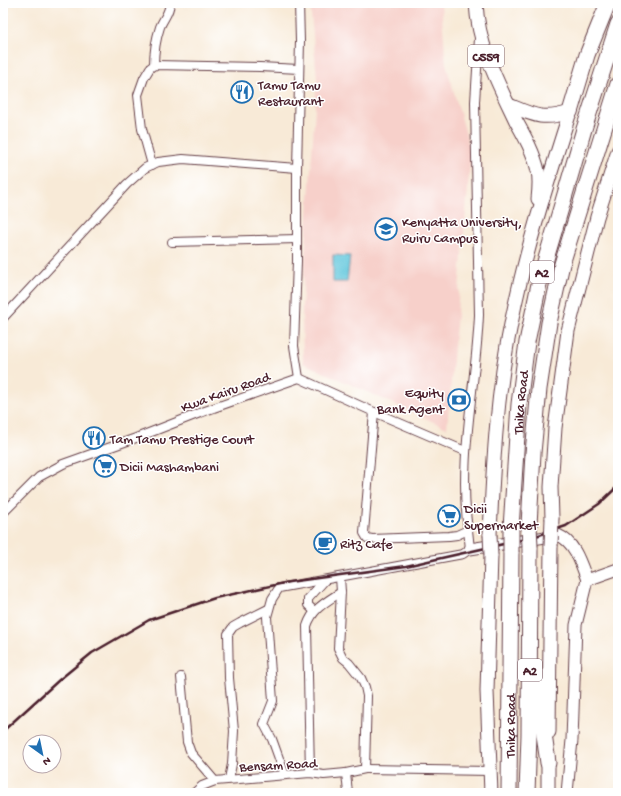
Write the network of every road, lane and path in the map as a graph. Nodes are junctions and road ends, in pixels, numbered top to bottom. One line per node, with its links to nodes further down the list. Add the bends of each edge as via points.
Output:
1 (170, 3): 7 (street, via 169,12 160,27 154,52)
2 (299, 3): 8 (street)
3 (476, 3): 6 (main road, C559)
4 (608, 3): 11 (highway, via 587,55)
5 (618, 24): 45 (highway, Thika Road / A2, bridge, via 540,279 528,335 519,404 511,528)
6 (480, 32): 10 (main road, C559, via 490,65); 21 (street, via 475,102 478,350)
7 (154, 65): 8 (street); 13 (street, via 144,78 138,95 142,129)
8 (299, 69): 14 (street)
9 (618, 84): 32 (highway, Thika Road / A2, bridge, via 562,264 549,323 538,396 533,453 529,525)
10 (509, 105): 11 (main road, via 542,117 556,117); 15 (main road, via 539,172)
11 (570, 112): 15 (main road, Thika Road)
12 (618, 151): 34 (main road, bridge, via 597,217 568,331 555,428 551,487)
13 (152, 165): 14 (street, via 183,159); 18 (street, via 127,184)
14 (297, 168): 16 (street)
15 (538, 213): 36 (main road, Thika Road, bridge, via 505,353 494,456 488,691)
16 (297, 239): 17 (street); 19 (street, via 294,346)
17 (172, 242)
18 (3, 318)
19 (299, 378): 20 (street); 22 (street, Kwa Kairu Road, via 63,464 39,477)
20 (374, 412): 21 (street); 23 (street, via 364,533 367,538 450,536)
21 (465, 451): 23 (street)
22 (3, 513)
23 (468, 530): 24 (street)
24 (470, 549): 26 (street, via 462,554); 28 (street, via 558,535 566,540 578,556)
25 (618, 569): 28 (street)
26 (340, 577): 27 (street); 29 (street)
27 (325, 580): 30 (street, via 279,588); 31 (street, via 308,599 308,605)
28 (587, 580): 48 (street, via 576,625 572,740)
29 (342, 592): 31 (street); 35 (street, via 338,648 343,658 361,678 367,696)
30 (268, 609): 39 (street, via 273,701 264,724); 40 (street, via 240,623 228,634 234,731)
31 (314, 611): 37 (street, via 307,626)
32 (530, 636): 34 (highway); 46 (highway, Thika Road / A2)
33 (181, 677): 41 (street, via 189,749)
34 (548, 763): 47 (main road)
35 (365, 769): 36 (street, Bensam Road); 38 (street, Bensam Road)
36 (491, 771): 44 (main road, Thika Road)
37 (310, 773): 38 (street, Bensam Road); 39 (street, Bensam Road)
38 (346, 773): 43 (street)
39 (285, 775): 40 (street, Bensam Road)
40 (229, 779): 41 (street, Bensam Road)
41 (215, 781): 42 (street, Bensam Road, via 202,786)
42 (194, 793)
43 (348, 793)
44 (491, 793)
45 (508, 793)
46 (527, 793)
47 (548, 793)
48 (567, 793)

